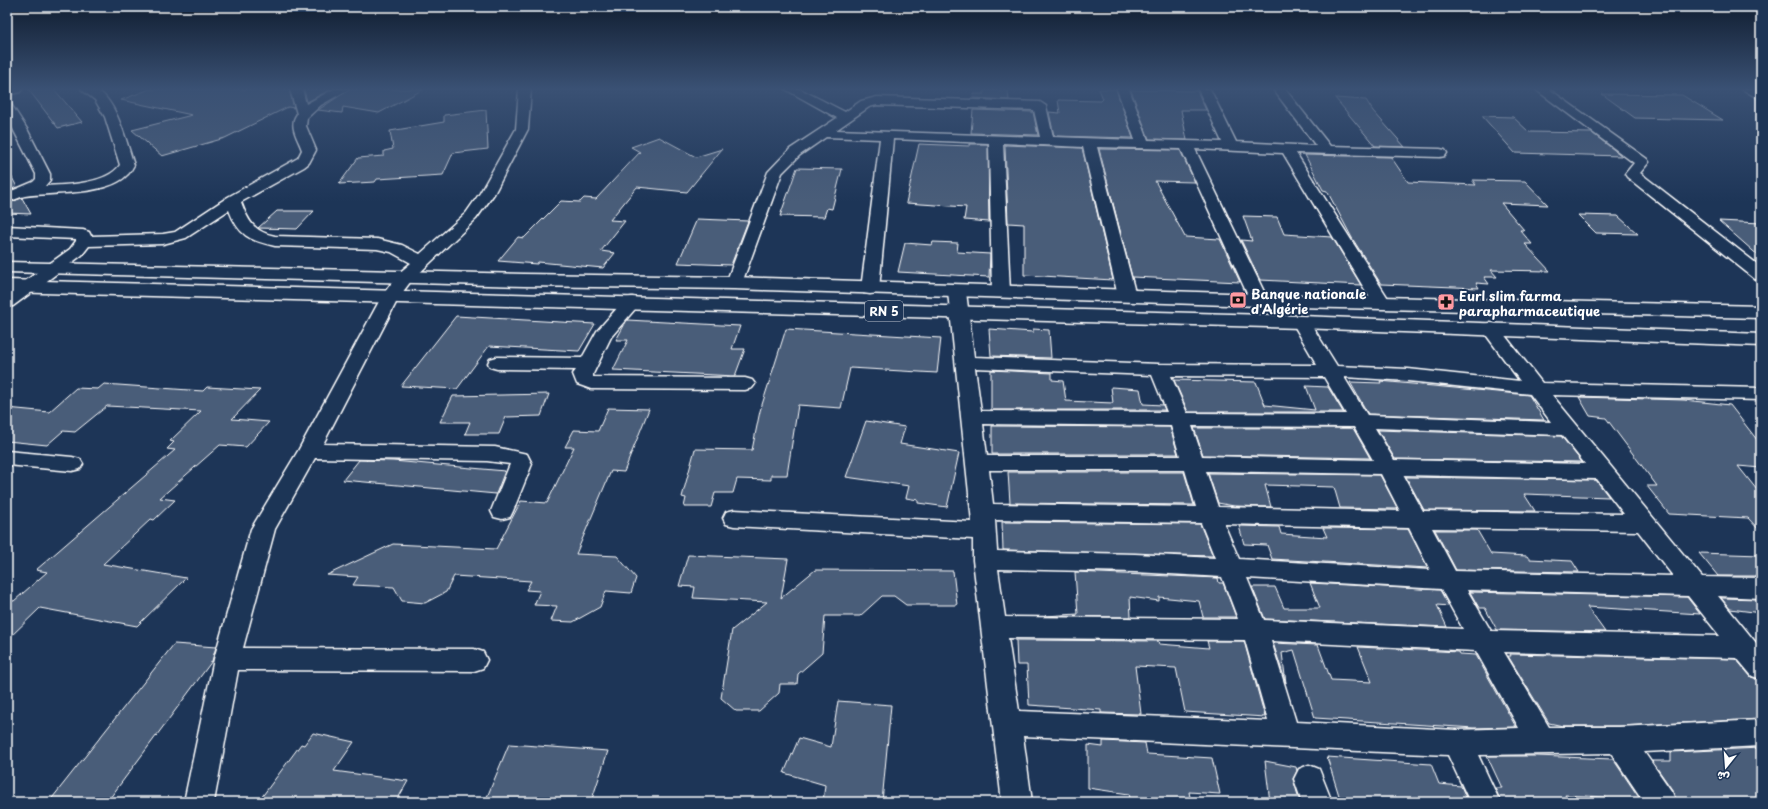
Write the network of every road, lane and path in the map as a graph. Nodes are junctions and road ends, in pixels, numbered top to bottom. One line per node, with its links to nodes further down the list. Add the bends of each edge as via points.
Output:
1 (20, 127): 22 (street, via 43,174 43,180 38,185)
2 (115, 127): 22 (street, via 127,165 123,173 76,189)
3 (300, 127): 24 (street, via 308,150 304,160)
4 (522, 127): 27 (street, via 487,194 471,216)
5 (833, 127): 11 (street)
6 (1045, 127): 14 (street)
7 (1137, 127): 16 (street)
8 (1222, 127): 18 (street)
9 (1308, 127): 20 (street)
10 (1593, 127): 30 (street, via 1642,162 1632,174)
11 (824, 134): 12 (street); 32 (street, via 795,152 775,172)
12 (887, 137): 13 (street); 35 (street)
13 (996, 140): 14 (street); 36 (street)
14 (1048, 141): 15 (street)
15 (1089, 143): 16 (street); 38 (street)
16 (1143, 144): 17 (street)
17 (1186, 145): 18 (street); 39 (street)
18 (1231, 146): 19 (street)
19 (1287, 149): 20 (street); 43 (street)
20 (1326, 150): 21 (street)
21 (1440, 153)
22 (22, 192): 23 (street)
23 (7, 198)
24 (232, 200): 26 (street, via 180,235 171,238); 27 (street, via 247,232 262,238 275,241 377,244 396,248)
25 (7, 231): 26 (street, via 70,233 83,235)
26 (84, 241): 29 (street, via 76,252)
27 (422, 262): 31 (street)
28 (7, 267): 29 (main road, RN 5)
29 (52, 268): 31 (main road, RN 5); 34 (street)
30 (1761, 275)
31 (406, 277): 32 (main road, RN 5); 37 (street)
32 (734, 283): 35 (main road, RN 5)
33 (7, 286): 34 (main road, RN 5)
34 (28, 286): 37 (main road, RN 5); 40 (street)
35 (870, 289): 42 (main road, RN 5)
36 (1001, 292): 38 (main road, RN 5); 42 (main road, RN 5)
37 (391, 296): 41 (main road, RN 5); 60 (street)
38 (1127, 296): 39 (main road, RN 5)
39 (1259, 300): 43 (main road, RN 5)
40 (7, 302)
41 (632, 302): 42 (main road, RN 5); 50 (street, via 603,335)
42 (958, 302): 45 (main road, RN 5); 49 (street)
43 (1382, 303): 44 (main road, RN 5)
44 (1761, 312)
45 (1301, 322): 46 (main road, RN 5); 52 (street)
46 (1490, 328): 47 (main road, RN 5); 54 (street)
47 (1761, 340)
48 (497, 362): 50 (street)
49 (965, 362): 51 (street); 56 (street)
50 (589, 364): 53 (street, via 583,378 587,382)
51 (1159, 370): 52 (street); 57 (street)
52 (1330, 371): 54 (street, via 1408,375); 58 (street)
53 (745, 384)
54 (1536, 390): 55 (street); 59 (street)
55 (1761, 394)
56 (973, 417): 57 (street); 62 (street)
57 (1180, 420): 58 (street); 64 (street)
58 (1361, 421): 59 (street); 65 (street)
59 (1568, 429): 66 (street)
60 (309, 451): 67 (street, via 494,453 513,456 520,459 521,464); 82 (street, via 263,529)
61 (7, 458): 63 (street)
62 (978, 463): 64 (street); 70 (street)
63 (72, 464)
64 (1193, 464): 65 (street); 68 (street)
65 (1389, 469): 66 (street); 71 (street)
66 (1603, 472): 72 (street)
67 (502, 511)
68 (1210, 514): 70 (street); 71 (street); 74 (street)
69 (734, 518): 70 (street)
70 (984, 521): 73 (street)
71 (1418, 521): 72 (street); 75 (street)
72 (1644, 523): 76 (street)
73 (985, 560): 74 (street); 78 (street)
74 (1230, 568): 75 (street); 79 (street)
75 (1448, 580): 76 (street); 80 (street)
76 (1694, 586): 77 (street); 81 (street)
77 (1761, 588)
78 (994, 627): 79 (street); 85 (street)
79 (1255, 630): 80 (street); 87 (street)
80 (1483, 640): 81 (street); 88 (street)
81 (1744, 648): 84 (street)
82 (227, 659): 83 (street); 91 (street)
83 (474, 660)
84 (1761, 668)
85 (1008, 723): 87 (street); 92 (street)
86 (1761, 733): 89 (street)
87 (1286, 734): 90 (street)
88 (1542, 740): 89 (street); 90 (street)
89 (1619, 740): 94 (street)
90 (1457, 743): 93 (street)
91 (199, 802)
92 (1017, 802)
93 (1485, 802)
94 (1661, 802)

